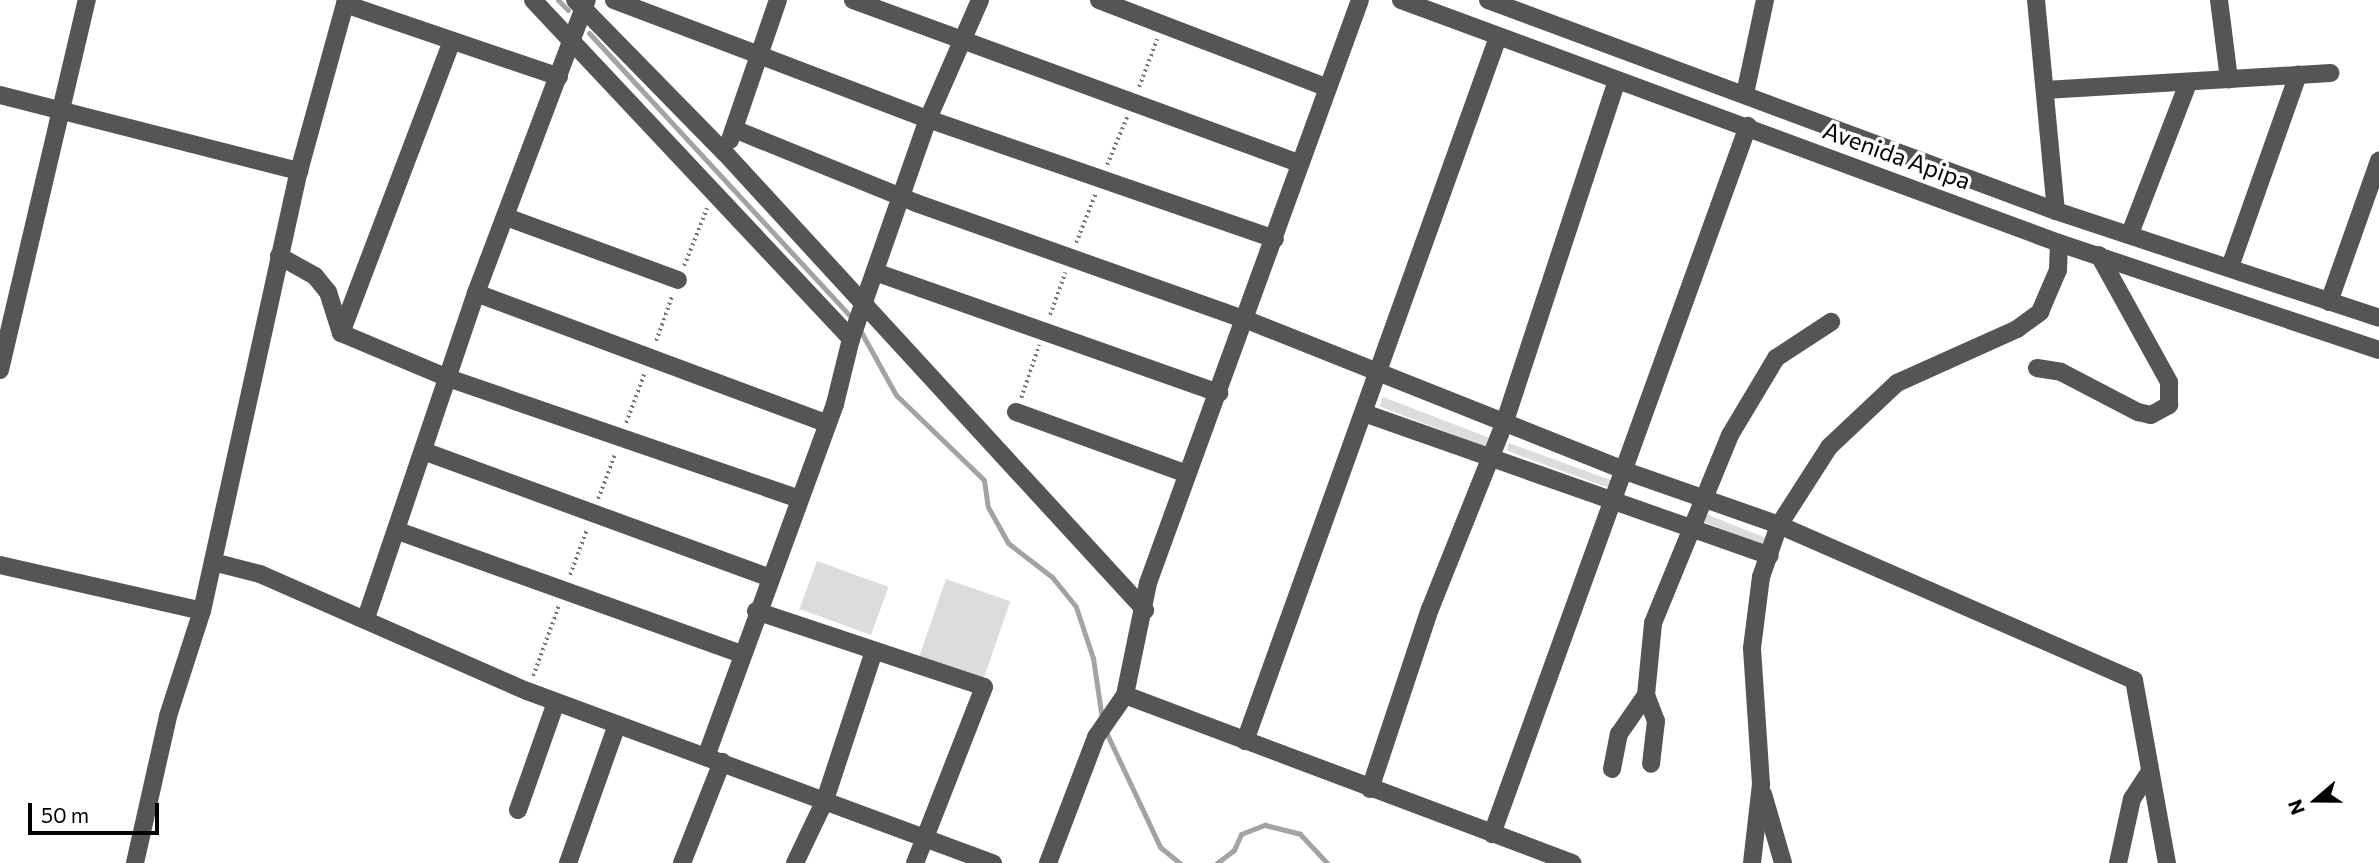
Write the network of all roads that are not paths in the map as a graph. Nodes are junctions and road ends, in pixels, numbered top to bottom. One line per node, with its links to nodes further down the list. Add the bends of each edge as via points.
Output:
1 (87, 0): 31 (street)
2 (533, 0): 17 (street)
3 (614, 0): 20 (street)
4 (778, 0): 20 (street)
5 (853, 0): 19 (street)
6 (980, 0): 19 (street)
7 (1099, 0): 27 (street)
8 (1360, 0): 27 (street)
9 (1401, 0): 16 (street, Avenida Apipa)
10 (1488, 0): 29 (street, Avenida Apipa)
11 (1765, 0): 29 (street)
12 (2036, 0): 28 (street)
13 (2219, 0): 24 (street)
14 (346, 2): 18 (street); 38 (street)
15 (582, 3): 17 (street); 35 (street)
16 (1498, 37): 25 (street, Avenida Apipa); 61 (street)
17 (571, 40): 23 (street); 57 (street)
18 (452, 41): 23 (street); 56 (street)
19 (965, 41): 32 (street); 37 (street)
20 (760, 55): 32 (street); 34 (street)
21 (2330, 73): 22 (street)
22 (2298, 75): 24 (street); 47 (street)
23 (559, 77): 41 (street)
24 (2229, 79): 26 (street)
25 (1616, 81): 33 (street, Avenida Apipa); 67 (street)
26 (2188, 83): 28 (street); 42 (street)
27 (1328, 88): 37 (street)
28 (2045, 90): 40 (street)
29 (1745, 94): 40 (street, Avenida Apipa)
30 (0, 95): 31 (street)
31 (59, 109): 38 (street); 60 (street)
32 (929, 119): 39 (street); 43 (street)
33 (1748, 127): 44 (street, Avenida Apipa); 70 (street)
34 (734, 129): 35 (street); 39 (street)
35 (725, 153): 52 (street)
36 (2379, 161): 51 (street)
37 (1300, 164): 43 (street)
38 (299, 171): 46 (street)
39 (902, 196): 48 (street); 54 (street, via 1070,261)
40 (2056, 211): 42 (street, Avenida Apipa)
41 (506, 217): 49 (street); 50 (street)
42 (2130, 231): 47 (street, Avenida Apipa)
43 (1275, 239): 54 (street)
44 (2059, 243): 45 (street, Avenida Apipa); 75 (street, via 2058,270 2040,312 2017,329 1897,383 1829,447)
45 (2099, 255): 58 (street, Avenida Apipa); 59 (street, via 2169,382 2169,405 2151,415 2138,412 2062,372)
46 (279, 256): 56 (street, via 315,276 328,292); 79 (street)
47 (2231, 264): 51 (street, Avenida Apipa)
48 (874, 272): 52 (street); 63 (street)
49 (678, 280)
50 (476, 293): 62 (street); 66 (street)
51 (2329, 302): 53 (street, Avenida Apipa)
52 (865, 303): 57 (street); 82 (street)
53 (2379, 318)
54 (1247, 320): 61 (street); 63 (street)
55 (1831, 321): 72 (street, via 1776,358)
56 (341, 333): 62 (street)
57 (851, 339): 66 (street)
58 (2379, 351)
59 (2037, 368)
60 (0, 370)
61 (1378, 376): 65 (street); 67 (street)
62 (449, 378): 68 (street); 73 (street)
63 (1219, 393): 71 (street)
64 (1016, 412): 71 (street)
65 (1364, 413): 69 (street); 92 (street)
66 (825, 423): 73 (street)
67 (1504, 424): 69 (street); 70 (street)
68 (426, 452): 77 (street); 81 (street)
69 (1491, 458): 74 (street); 98 (street, via 1430,609)
70 (1628, 472): 72 (street); 74 (street)
71 (1187, 474): 82 (street, via 1148,583)
72 (1702, 497): 75 (street); 76 (street)
73 (797, 498): 81 (street)
74 (1618, 500): 76 (street); 101 (street, via 1518,751)
75 (1780, 525): 78 (street); 96 (street, via 2134,680)
76 (1691, 528): 78 (street); 89 (street, via 1653,623)
77 (398, 531): 85 (street); 87 (street)
78 (1769, 556): 97 (street, via 1752,648)
79 (213, 562): 83 (street); 85 (street, via 260,574)
80 (0, 565): 83 (street)
81 (768, 577): 84 (street)
82 (1144, 610): 88 (street)
83 (202, 611): 103 (street, via 168,716)
84 (756, 611): 86 (street); 87 (street)
85 (366, 618): 90 (street)
86 (874, 651): 99 (street); 102 (street, via 984,687)
87 (741, 654): 93 (street)
88 (1125, 695): 92 (street); 109 (street, via 1096,737)
89 (1646, 695): 94 (street, via 1656,721); 95 (street, via 1619,734)
90 (556, 702): 91 (street); 100 (street)
91 (617, 725): 93 (street); 104 (street)
92 (1245, 741): 98 (street)
93 (715, 758): 99 (street); 105 (street)
94 (1651, 764)
95 (1612, 769)
96 (2150, 771): 113 (street, via 2132,799); 114 (street)
97 (1761, 784): 111 (street); 112 (street)
98 (1370, 789): 101 (street)
99 (825, 800): 102 (street); 106 (street)
100 (518, 810)
101 (1492, 834): 110 (street)
102 (924, 838): 107 (street); 108 (street)
103 (135, 863)
104 (568, 863)
105 (682, 863)
106 (795, 863)
107 (915, 863)
108 (993, 863)
109 (1048, 863)
110 (1572, 863)
111 (1752, 863)
112 (1783, 863)
113 (2118, 863)
114 (2167, 863)

